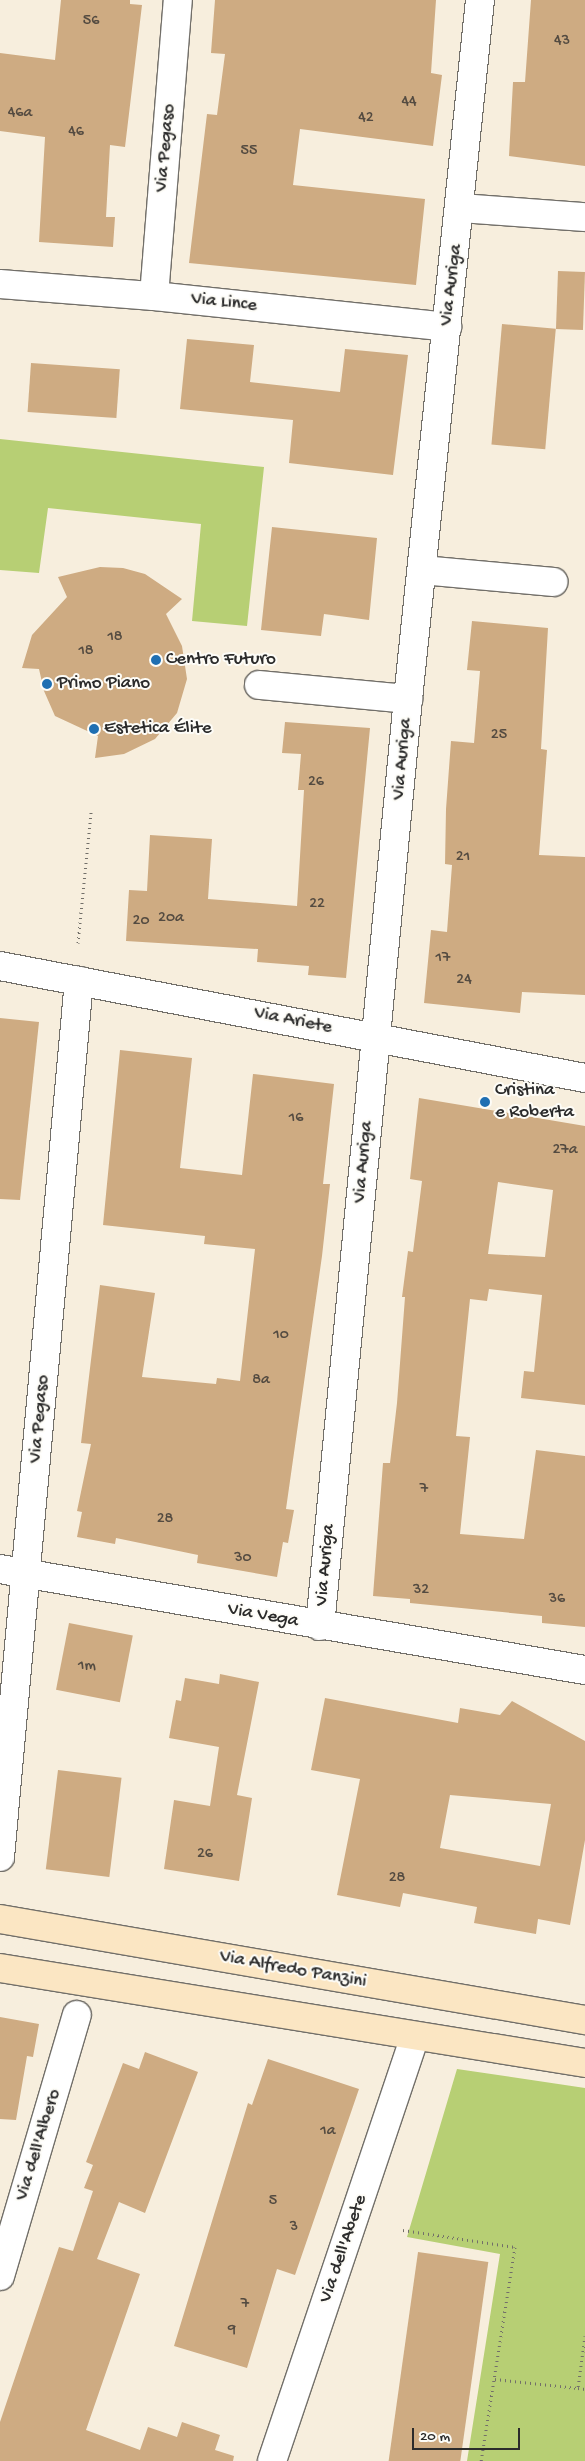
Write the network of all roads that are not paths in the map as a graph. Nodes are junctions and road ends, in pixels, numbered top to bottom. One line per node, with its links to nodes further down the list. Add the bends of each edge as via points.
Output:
1 (178, 0): 6 (street, Via Pegaso)
2 (480, 0): 3 (street, Via Auriga)
3 (461, 208): 4 (street); 7 (street, Via Auriga)
4 (585, 217)
5 (0, 284): 6 (street, Via Lince)
6 (154, 296): 7 (street, Via Lince)
7 (447, 327): 8 (street, Via Auriga)
8 (422, 570): 9 (street); 11 (street, Via Auriga)
9 (553, 582)
10 (259, 685): 11 (street, Via Auriga)
11 (408, 698): 14 (street, Via Auriga)
12 (0, 966): 13 (street, Via Ariete)
13 (79, 981): 14 (street, Via Ariete); 16 (street, Via Pegaso)
14 (376, 1036): 15 (street, Via Ariete); 17 (street, Via Auriga)
15 (585, 1078)
16 (13, 1571): 17 (street, Via Vega); 19 (street, Via Pegaso)
17 (320, 1626): 18 (street, Via Vega)
18 (585, 1670)
19 (0, 1857)
20 (0, 1919): 23 (main road, Via Alfredo Panzini)
21 (0, 1968): 24 (main road)
22 (78, 2015): 26 (street, Via dell'Albero)
23 (585, 2020)
24 (415, 2036): 25 (main road); 27 (street, Via dell'Abete)
25 (585, 2063)
26 (0, 2276)
27 (272, 2461)

